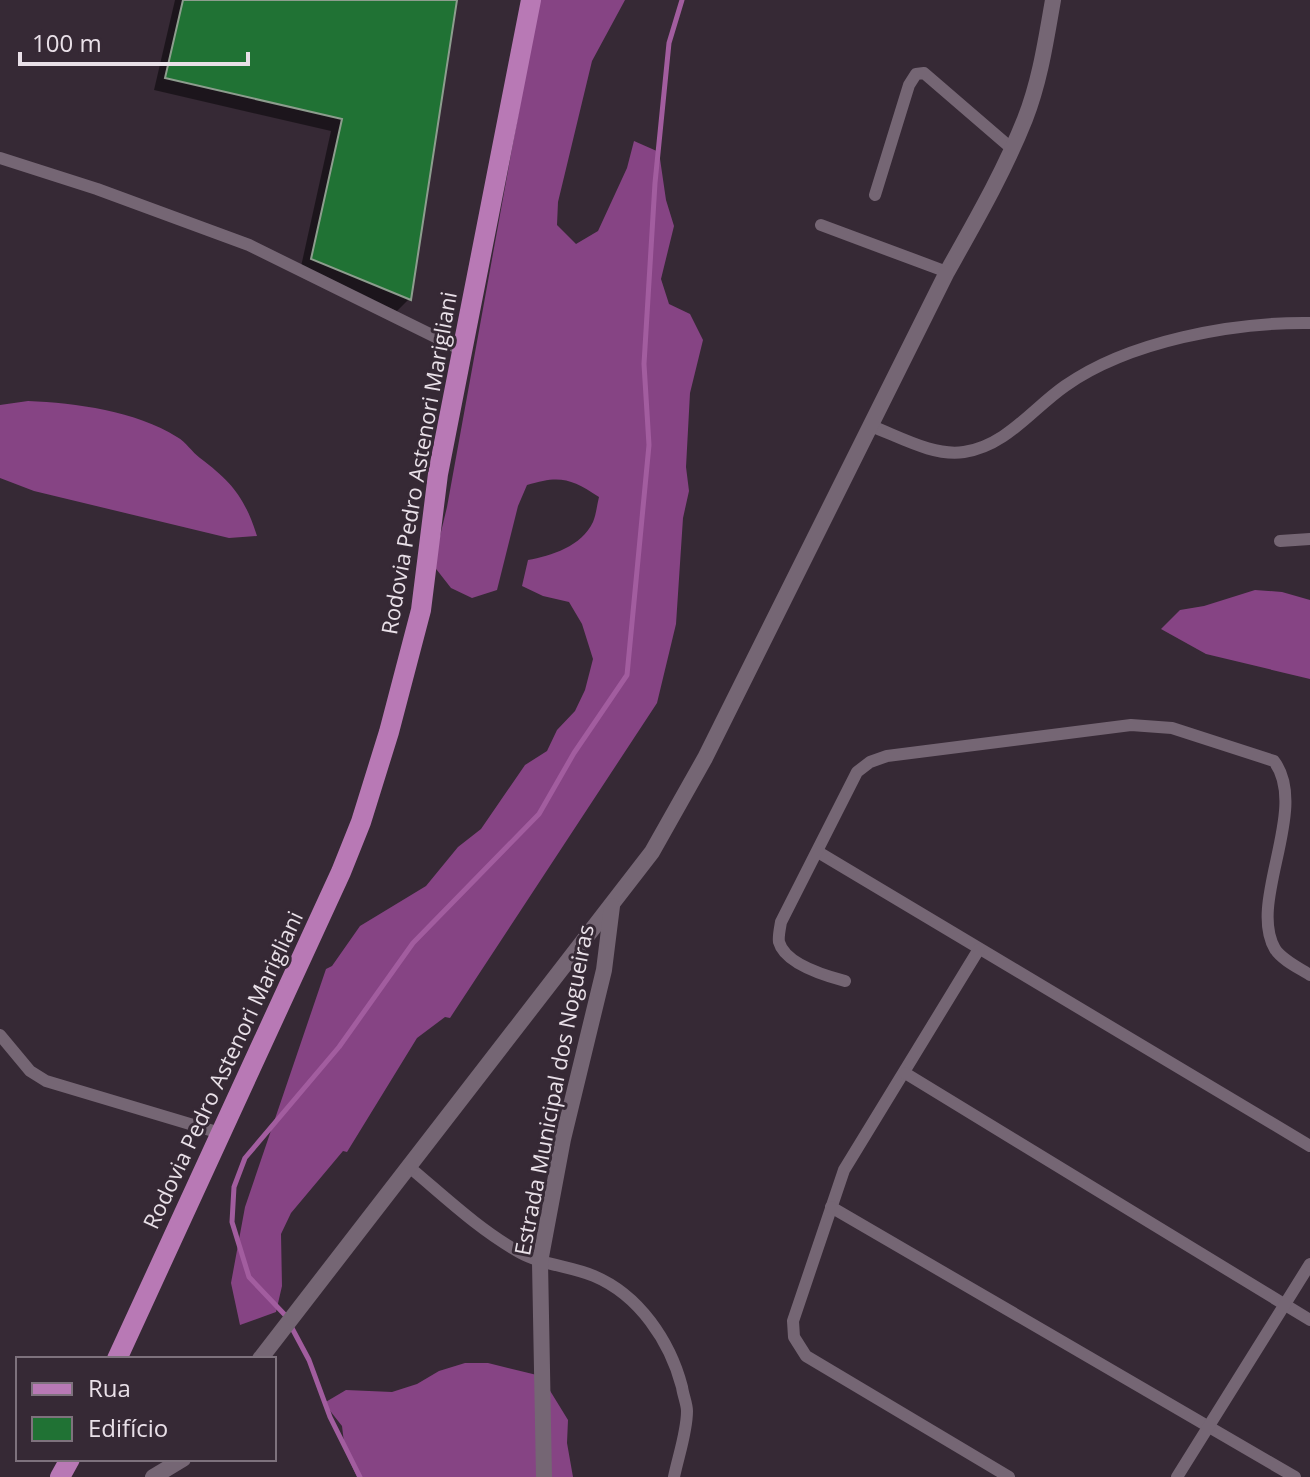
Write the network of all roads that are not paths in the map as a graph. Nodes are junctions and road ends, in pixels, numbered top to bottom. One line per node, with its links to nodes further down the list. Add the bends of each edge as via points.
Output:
1 (531, 0): 9 (main road, Rodovia Pedro Astenori Marigliani)
2 (1053, 0): 3 (street, via 1042,63)
3 (1011, 148): 5 (street, via 924,73 916,74); 7 (street)
4 (0, 158): 9 (street, via 249,245)
5 (875, 195)
6 (821, 225): 7 (street)
7 (947, 272): 10 (street)
8 (1310, 323): 10 (street, via 1220,329 1095,366 987,447 961,453 936,450)
9 (462, 350): 20 (main road, Rodovia Pedro Astenori Marigliani, via 438,474 421,610 366,807)
10 (871, 426): 14 (street, via 705,758 652,852)
11 (1310, 539): 12 (street)
12 (1280, 541)
13 (818, 852): 15 (street); 16 (street, via 857,772 887,756 1131,725 1172,728 1274,761 1283,771 1288,810 1267,924 1275,950); 17 (street, via 781,922 779,941 788,956 820,975)
14 (612, 904): 22 (street); 24 (street, Estrada Municipal dos Nogueiras, via 604,970)
15 (979, 949): 19 (street); 21 (street)
16 (1310, 975)
17 (845, 981)
18 (0, 1035): 20 (street, via 30,1071 46,1081)
19 (905, 1073): 23 (street, via 859,1142); 26 (street)
20 (220, 1133): 28 (main road, Rodovia Pedro Astenori Marigliani)
21 (1310, 1146)
22 (408, 1166): 24 (street, via 482,1228); 29 (street)
23 (831, 1207): 30 (street); 35 (street, via 793,1321 794,1337 806,1356)
24 (540, 1262): 33 (street, Estrada Municipal dos Nogueiras); 34 (street, via 596,1277 630,1297 655,1328 675,1361 687,1411)
25 (1310, 1264): 26 (street)
26 (1282, 1305): 27 (street); 30 (street)
27 (1310, 1320)
28 (118, 1357)
29 (261, 1357)
30 (1207, 1426): 36 (street); 37 (street)
31 (180, 1461): 32 (street)
32 (153, 1477)
33 (544, 1477)
34 (674, 1477)
35 (1009, 1477)
36 (1177, 1477)
37 (1295, 1477)

